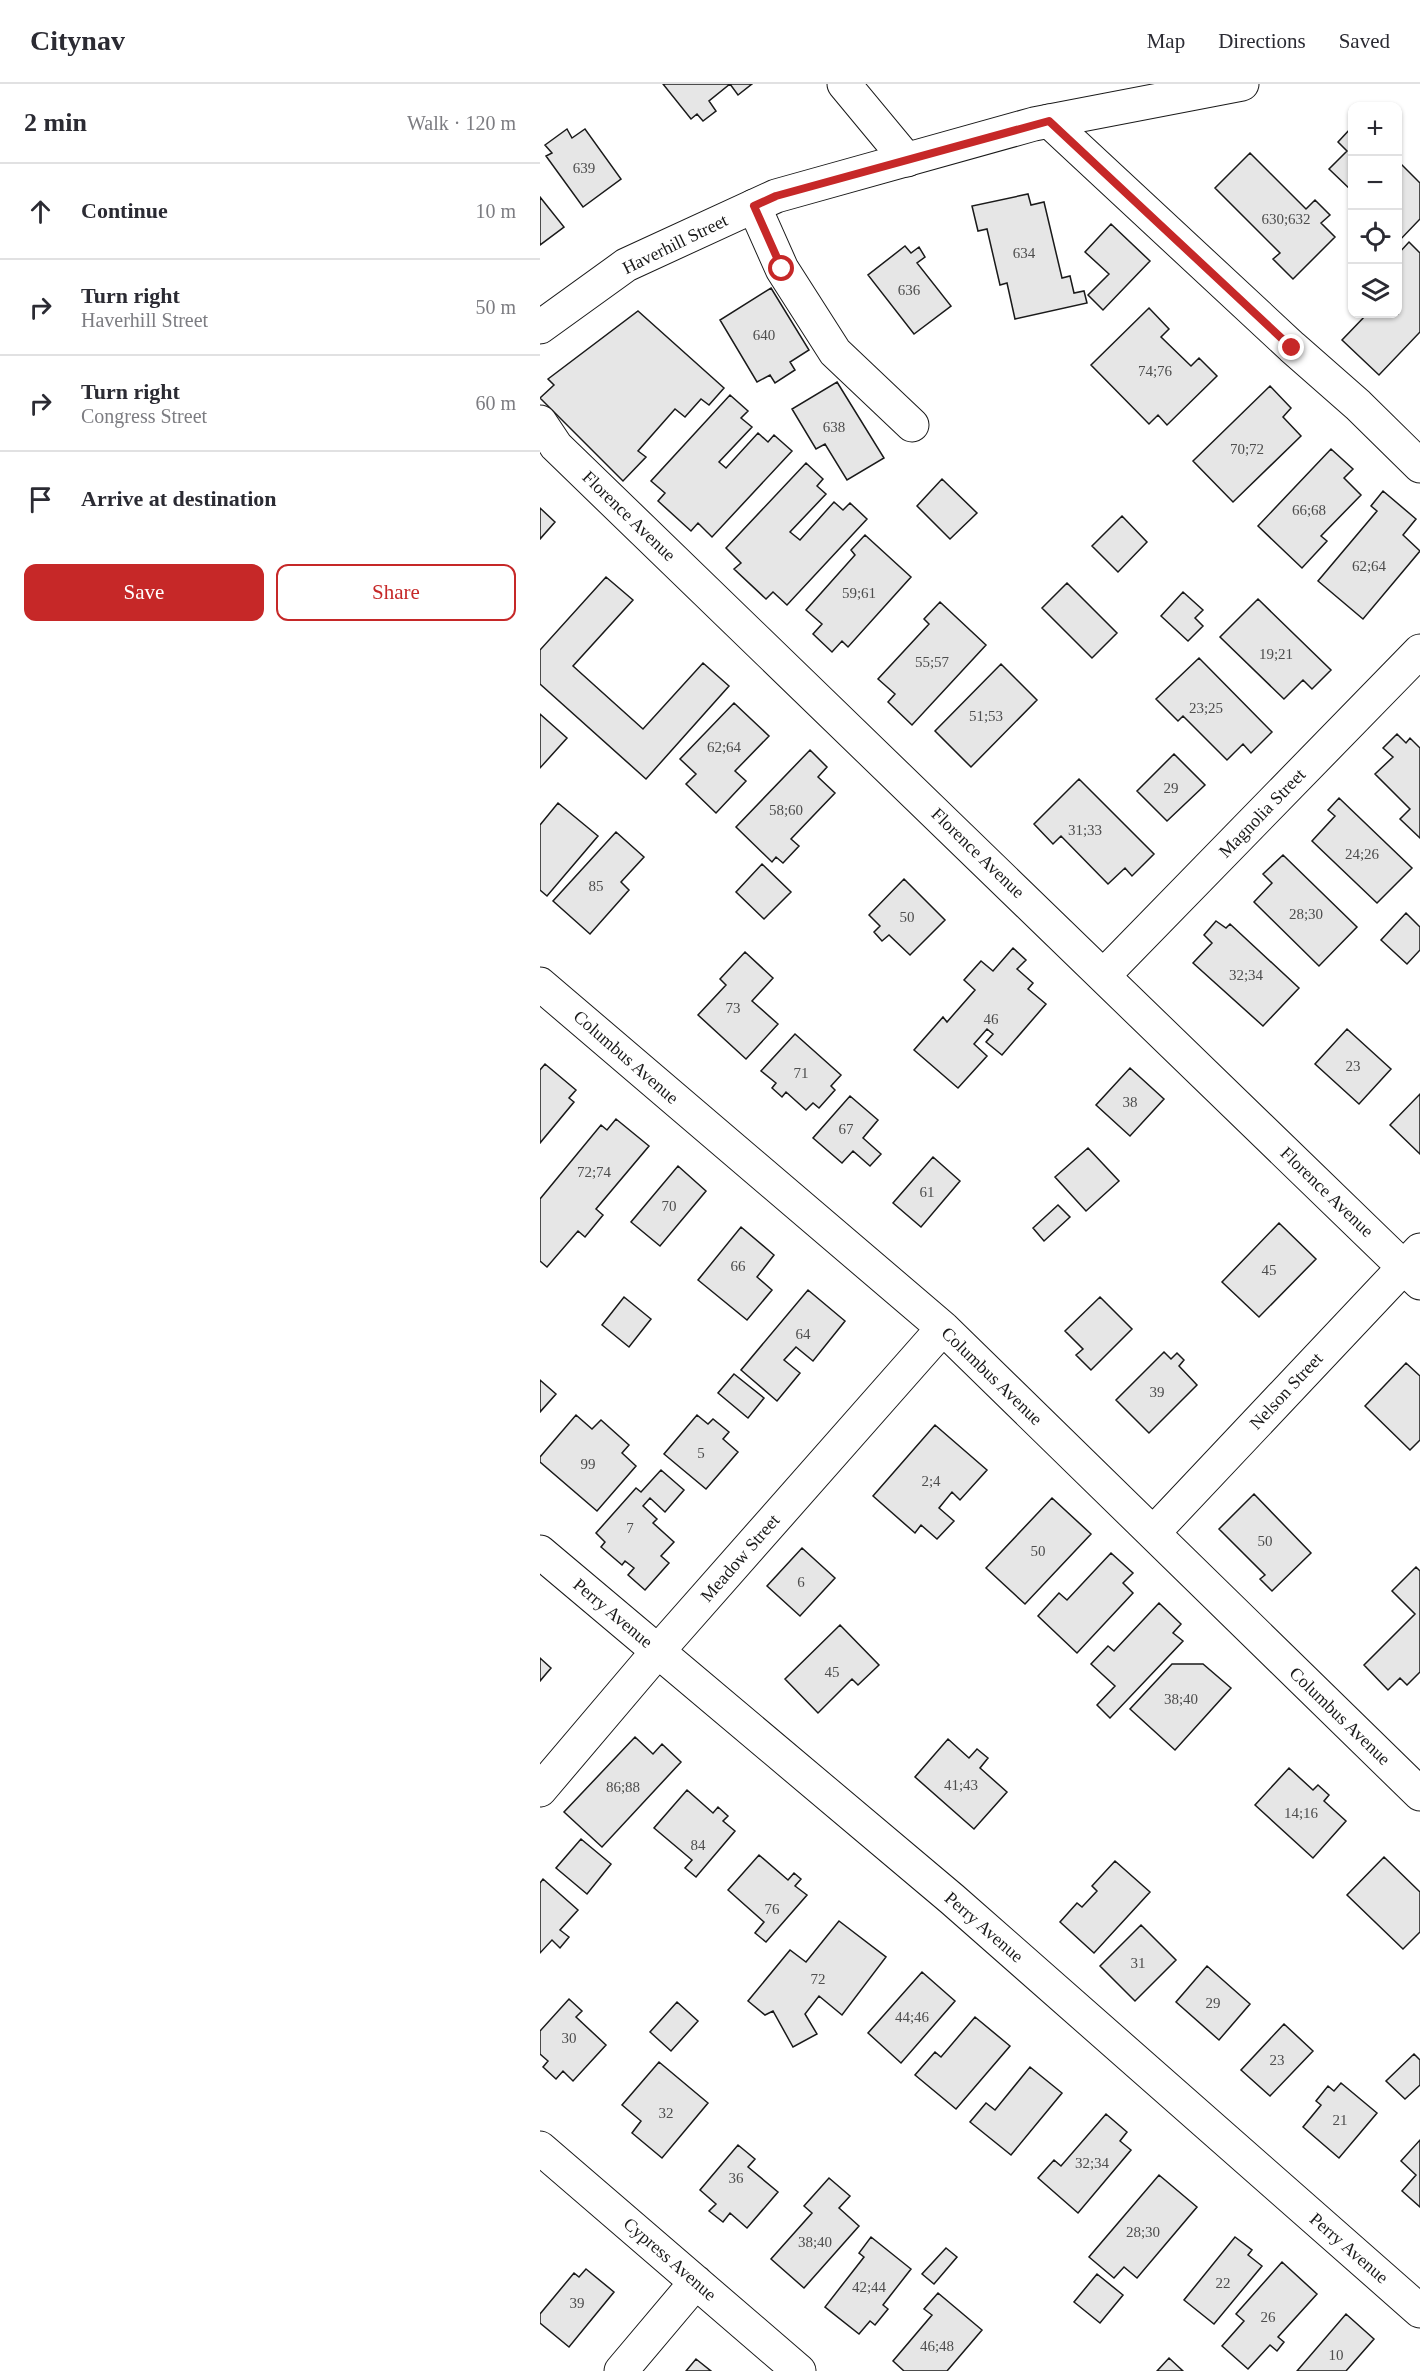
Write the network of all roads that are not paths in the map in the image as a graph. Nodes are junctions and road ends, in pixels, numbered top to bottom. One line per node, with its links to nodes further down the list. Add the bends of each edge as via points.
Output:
1 (844, 84): 5 (street)
2 (1242, 84): 3 (street, Haverhill Street)
3 (1201, 88): 4 (street, Haverhill Street)
4 (1049, 121): 5 (street, Haverhill Street); 10 (street)
5 (907, 160): 6 (street, Haverhill Street, via 776,196)
6 (754, 206): 7 (street, Haverhill Street, via 626,266); 9 (street, via 782,269 835,352)
7 (540, 327)
8 (540, 422): 12 (street, Florence Avenue, via 556,446)
9 (912, 425)
10 (1420, 466)
11 (1420, 651): 12 (street, Magnolia Street)
12 (1104, 975): 14 (street, Florence Avenue)
13 (540, 984): 15 (street, Columbus Avenue)
14 (1415, 1266): 16 (street, Nelson Street)
15 (943, 1328): 16 (street, Columbus Avenue); 18 (street, Meadow Street)
16 (1153, 1533): 20 (street, Columbus Avenue)
17 (540, 1552): 18 (street, Perry Avenue)
18 (658, 1651): 19 (street, Meadow Street); 23 (street, Perry Avenue, via 952,1899)
19 (540, 1790)
20 (1420, 1794)
21 (540, 2148): 22 (street, Cypress Avenue)
22 (696, 2282): 24 (street); 25 (street, Cypress Avenue)
23 (1420, 2311)
24 (621, 2371)
25 (799, 2371)

